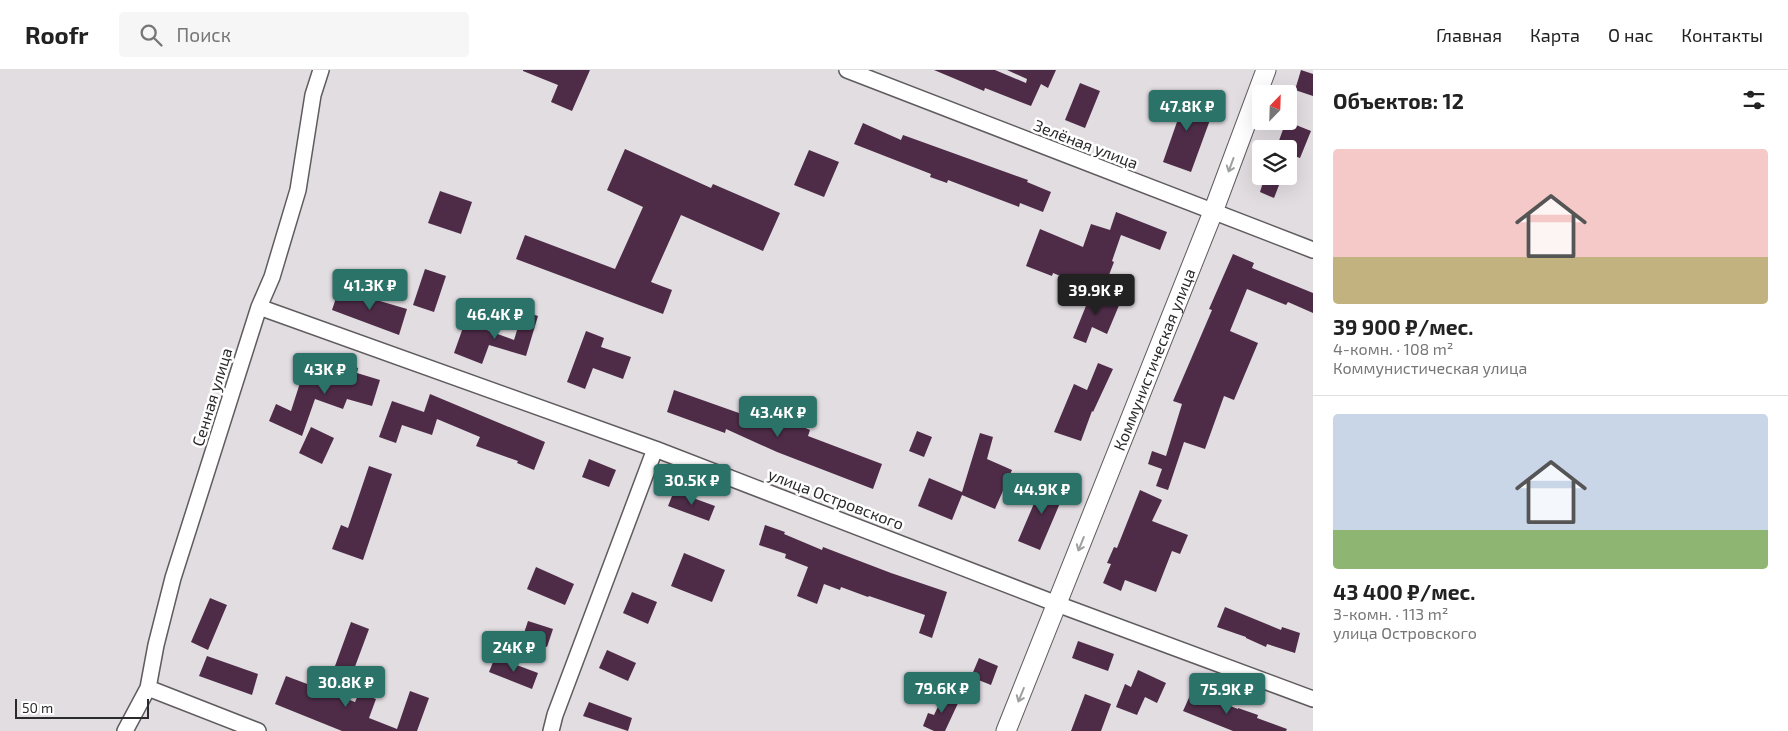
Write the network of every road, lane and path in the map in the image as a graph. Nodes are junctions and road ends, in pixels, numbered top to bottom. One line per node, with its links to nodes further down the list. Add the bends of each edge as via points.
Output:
1 (322, 70): 6 (street, Сенная улица, via 313,95 298,190 272,277)
2 (847, 70): 4 (street, Зелёная улица)
3 (1266, 70): 4 (street, Коммунистическая улица, one-way to 4)
4 (1213, 212): 5 (street, Зелёная улица); 8 (street, Коммунистическая улица, one-way to 8)
5 (1313, 250)
6 (259, 306): 7 (street, улица Островского); 9 (street, Сенная улица, via 173,578)
7 (655, 449): 8 (street, улица Островского); 13 (street)
8 (1057, 604): 10 (street, улица Островского); 14 (street, Коммунистическая улица, one-way to 14)
9 (148, 688): 11 (street, Сенная улица); 12 (street)
10 (1313, 700)
11 (125, 731)
12 (258, 731)
13 (551, 731)
14 (1006, 731)

